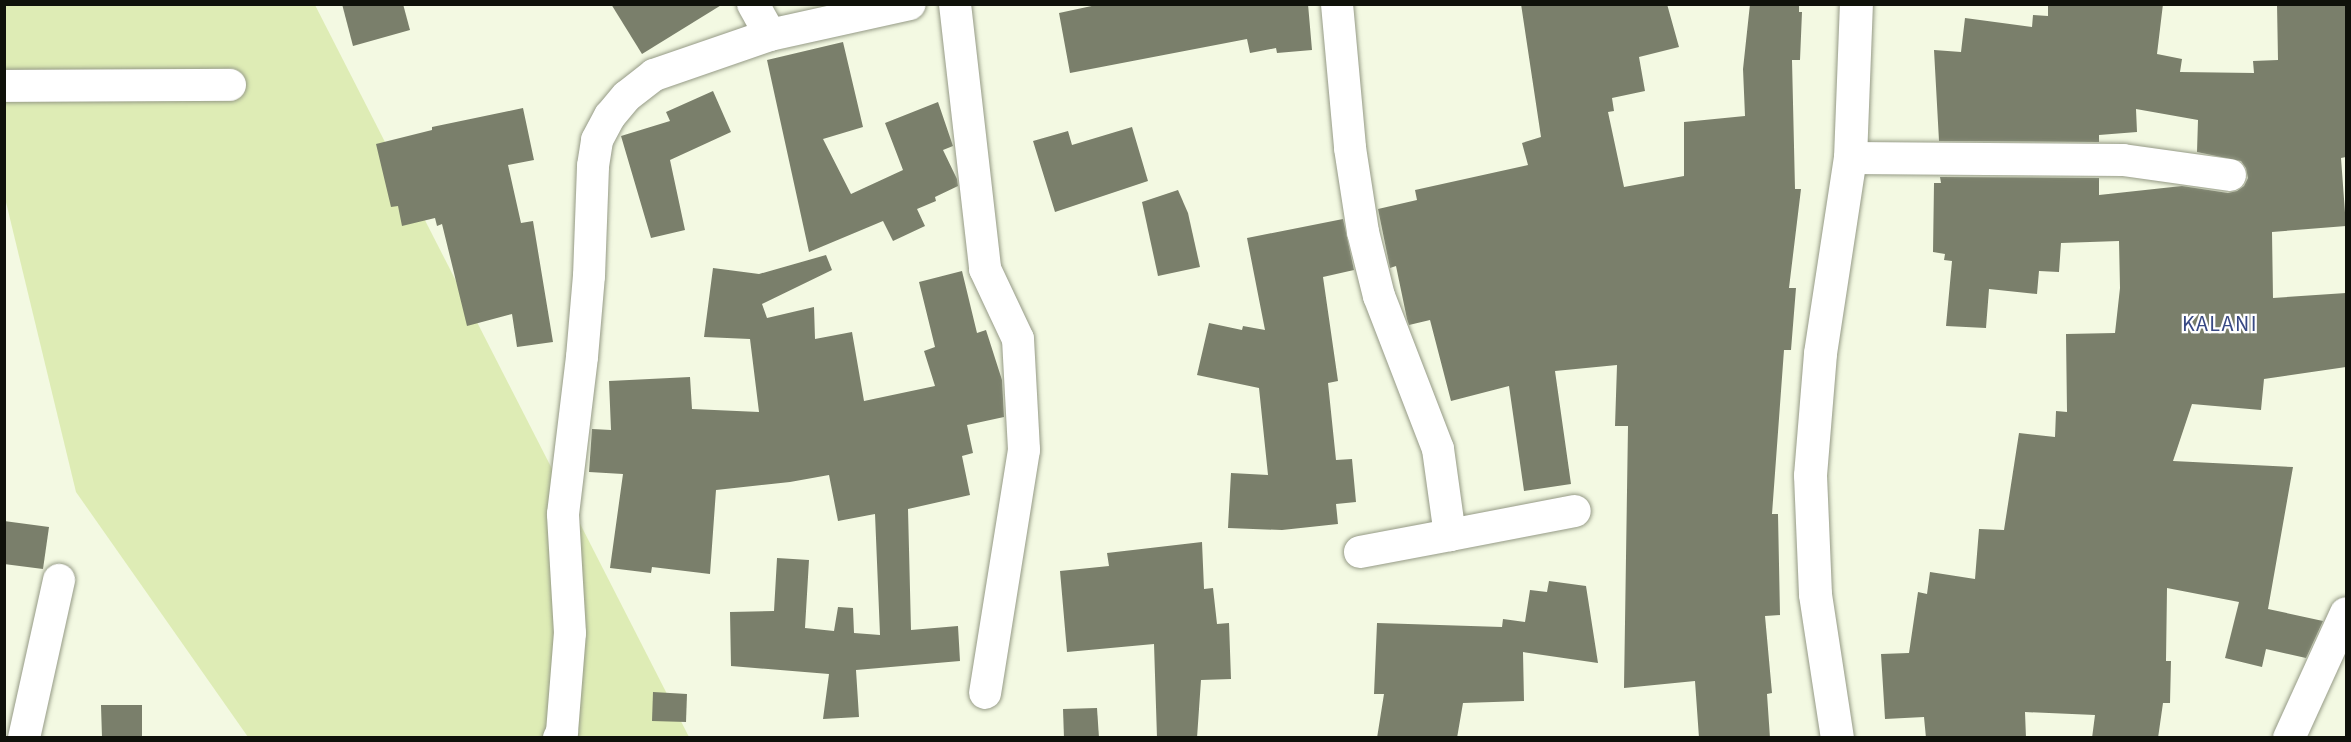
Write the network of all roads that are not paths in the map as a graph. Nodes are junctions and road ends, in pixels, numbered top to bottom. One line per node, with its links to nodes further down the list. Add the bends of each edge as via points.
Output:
1 (753, 4): 6 (street)
2 (910, 4): 6 (street)
3 (955, 4): 16 (street, via 985,269 1018,339 1024,450)
4 (1337, 4): 12 (street, via 1350,148 1363,232 1379,296 1438,449)
5 (1856, 4): 9 (street)
6 (770, 35): 18 (street, via 654,75 627,96 597,140 592,166 584,334 563,514 570,633)
7 (230, 85): 8 (street)
8 (4, 86)
9 (1850, 158): 10 (street, via 2123,160); 19 (street, via 1820,353 1810,476 1815,594)
10 (2230, 176)
11 (1575, 511): 12 (street)
12 (1450, 534): 13 (street)
13 (1360, 552)
14 (59, 580): 17 (street)
15 (2346, 613): 20 (street)
16 (985, 693)
17 (24, 738)
18 (560, 738)
19 (1837, 738)
20 (2289, 738)

